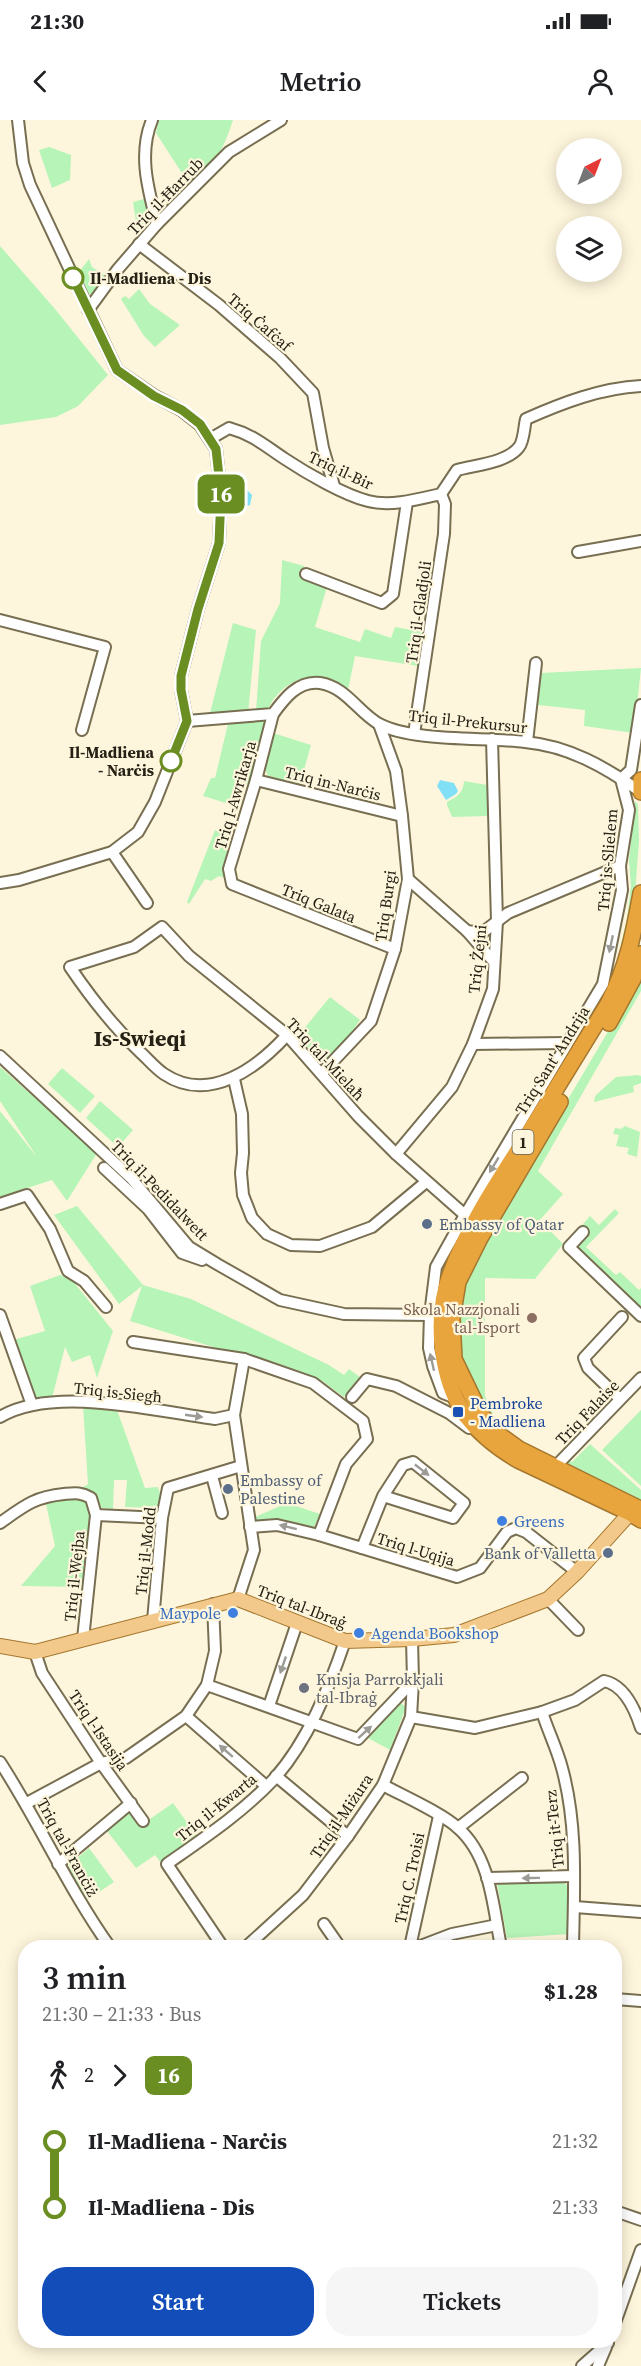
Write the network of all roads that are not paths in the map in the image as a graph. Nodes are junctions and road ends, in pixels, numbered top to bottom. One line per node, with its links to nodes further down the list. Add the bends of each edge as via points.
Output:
1 (18, 120): 6 (street, via 30,185)
2 (152, 120): 4 (street, via 145,135 145,176)
3 (281, 120): 4 (street, Triq il-Ħarrub, via 229,152)
4 (157, 224): 5 (street, Triq il-Ħarrub)
5 (139, 244): 6 (street, Triq il-Ħarrub); 9 (street, Triq Ċafċaf, via 219,305 313,393)
6 (88, 310): 8 (street, via 117,370 182,410 200,424)
7 (641, 386): 12 (street, via 568,401 526,419 520,446 503,458 457,470)
8 (210, 439): 10 (street, Triq il-Bir, via 229,428 248,433); 21 (street, via 216,449 221,495 219,543 181,676)
9 (323, 448): 10 (street, Triq Ċafċaf); 11 (street, Triq Ċafċaf)
10 (317, 478): 11 (street, Triq il-Bir)
11 (334, 486): 13 (street, Triq il-Bir, via 369,501)
12 (441, 494): 13 (street, Triq il-Bir); 24 (street, Triq il-Gladjoli, via 445,504 444,534)
13 (407, 502): 16 (street, via 393,594 382,603)
14 (641, 542): 15 (street)
15 (578, 552)
16 (306, 574)
17 (0, 620): 23 (street, via 105,647)
18 (536, 663): 26 (street)
19 (641, 705): 27 (street, via 631,770)
20 (273, 714): 21 (street); 22 (street, Triq il-Prekursur, via 297,687 318,683 341,690); 29 (street, Triq l-Awrikarja)
21 (187, 721): 32 (street, via 155,802 138,832)
22 (379, 724): 24 (street, Triq il-Prekursur); 31 (street, Triq Burgi, via 396,771)
23 (82, 730)
24 (414, 734): 25 (street, Triq il-Prekursur)
25 (492, 739): 26 (street, Triq il-Prekursur); 39 (street, Triq Żejni)
26 (527, 742): 27 (street, Triq il-Prekursur, via 579,754)
27 (621, 778): 28 (street); 30 (street, Triq il-Prekursur); 33 (street, Triq is-Slielem, via 629,810)
28 (641, 778): 30 (highway)
29 (256, 780): 31 (street, Triq in-Narċis); 36 (street, Triq l-Awrikarja, via 229,869)
30 (641, 792)
31 (402, 816): 34 (street, Triq Burgi)
32 (112, 852): 35 (street, via 19,880); 38 (street)
33 (620, 866): 39 (street); 45 (street, Triq is-Slielem, one-way to 45, via 622,890 603,984)
34 (408, 879): 40 (street); 41 (street, Triq Burgi)
35 (2, 880)
36 (232, 884): 41 (street, Triq Galata)
37 (641, 893): 65 (highway, Triq Sant' Andrija / 1, via 626,963 608,1004 469,1232 449,1277 441,1316)
38 (147, 903)
39 (496, 921): 40 (street, via 482,933); 43 (street, Triq Żejni)
40 (466, 931): 43 (street)
41 (395, 949): 48 (street, Triq Burgi, via 371,1021)
42 (641, 954): 74 (highway, Triq Sant' Andrija / 1, via 621,1003 526,1157 458,1282 452,1318 454,1359 480,1413 494,1431)
43 (494, 962): 46 (street, Triq Żejni, via 493,989)
44 (287, 1035): 48 (street, Triq tal-Mielaħ); 49 (street, via 269,1055); 49 (street, Triq tal-Mielaħ, via 189,956 162,927 134,947 70,968 122,1035 164,1074 186,1083)
45 (567, 1042): 46 (street); 54 (street, Triq is-Slielem, one-way to 54)
46 (473, 1044): 50 (street, Triq Żejni, via 452,1088)
47 (0, 1056): 56 (street, Triq il-Pedidalwett, via 131,1178 189,1247)
48 (322, 1073): 50 (street, Triq tal-Mielaħ)
49 (234, 1079): 52 (street, via 242,1114 243,1195 252,1218 267,1234 291,1245 321,1246 372,1227)
50 (396, 1154): 52 (street, Triq tal-Mielaħ)
51 (104, 1167): 56 (street, via 148,1209 182,1253)
52 (426, 1182): 54 (street, Triq tal-Mielaħ)
53 (0, 1204): 57 (street, via 27,1195 50,1229 68,1271 84,1281)
54 (465, 1215): 59 (street, Triq is-Slielem, via 436,1268)
55 (583, 1232): 60 (street, via 569,1246)
56 (217, 1264): 59 (street, Triq il-Pedidalwett, via 280,1300 344,1314)
57 (106, 1307)
58 (0, 1315): 68 (street)
59 (430, 1315): 65 (street, Triq is-Slielem, one-way to 59, via 432,1366)
60 (641, 1316)
61 (622, 1317): 67 (street, via 584,1358 588,1368)
62 (133, 1342): 63 (street)
63 (244, 1359): 70 (street); 83 (street, via 313,1383 363,1421 367,1438 346,1464)
64 (641, 1378): 67 (street, Triq Falaise)
65 (450, 1396): 69 (street); 72 (highway, Triq Sant' Andrija / 1)
66 (352, 1397): 69 (street, via 367,1379 396,1386)
67 (620, 1399): 74 (street, Triq Falaise)
68 (32, 1405): 70 (street, Triq is-Siegħ, one-way to 70, via 81,1400 215,1419); 71 (street, Triq is-Siegħ)
69 (440, 1409): 72 (street, via 463,1422 481,1440)
70 (234, 1415): 73 (street)
71 (0, 1417)
72 (500, 1449): 78 (highway, Triq Sant' Andrija / 1)
73 (241, 1466): 75 (street, Triq il-Modd); 82 (street)
74 (555, 1467): 78 (highway, Triq Sant' Andrija / 1, via 615,1494)
75 (212, 1476): 77 (street); 80 (street, Triq il-Modd, via 168,1488)
76 (383, 1496): 76 (street, one-way to 76, via 403,1465 413,1462 464,1503 453,1518); 84 (street)
77 (222, 1513)
78 (637, 1514): 85 (main road, Triq tal-Ibraġ)
79 (96, 1515): 80 (street); 81 (street, via 91,1498 81,1492 44,1496); 92 (street, Triq il-Wejba)
80 (162, 1518): 89 (street, Triq il-Modd)
81 (0, 1523)
82 (250, 1527): 83 (street, Triq l-Uqija, one-way to 82, via 277,1525); 86 (street, via 254,1550)
83 (319, 1535): 84 (street, Triq l-Uqija)
84 (362, 1548): 85 (street, Triq l-Uqija, via 457,1577 480,1569 507,1532 516,1528)
85 (577, 1572): 87 (main road, Triq tal-Ibraġ)
86 (238, 1599): 88 (main road, Triq tal-Ibraġ); 90 (main road, Triq tal-Ibraġ)
87 (548, 1599): 91 (street); 93 (main road, Triq tal-Ibraġ, via 454,1635)
88 (213, 1604): 89 (main road, Triq tal-Ibraġ); 98 (street, via 215,1651)
89 (153, 1621): 92 (main road, Triq tal-Ibraġ)
90 (297, 1623): 94 (main road, Triq tal-Ibraġ); 99 (street, one-way to 99)
91 (578, 1630)
92 (83, 1639): 96 (main road, Triq tal-Ibraġ)
93 (412, 1639): 94 (main road, Triq tal-Ibraġ); 97 (street, Triq il-Miżura)
94 (345, 1641): 103 (street, Triq il-Kwarta)
95 (0, 1646): 96 (main road, Triq tal-Ibraġ)
96 (35, 1652): 106 (street, Triq l-Istasija, via 42,1673)
97 (413, 1681): 102 (street, Triq il-Miżura); 103 (street, one-way to 97, via 358,1739)
98 (207, 1685): 99 (street); 101 (street)
99 (269, 1706): 103 (street)
100 (542, 1712): 102 (street, via 475,1728); 104 (street, via 575,1700 604,1681 613,1683 635,1708); 118 (street, Triq it-Terz, via 562,1768 573,1839)
101 (186, 1716): 106 (street, via 126,1758); 110 (street, one-way to 101)
102 (411, 1718): 109 (street, Triq il-Miżura)
103 (313, 1722): 107 (street, Triq il-Kwarta)
104 (641, 1728)
105 (0, 1762): 111 (street, Triq tal-Franċiż)
106 (101, 1763): 111 (street); 112 (street, Triq l-Istasija)
107 (276, 1776): 110 (street, Triq il-Kwarta); 116 (street)
108 (522, 1778): 115 (street)
109 (382, 1785): 113 (street); 116 (street, Triq il-Miżura)
110 (266, 1786): 125 (street, Triq il-Kwarta, via 167,1864)
111 (27, 1803): 117 (street, Triq tal-Franċiż)
112 (131, 1803): 114 (street, Triq l-Istasija); 117 (street)
113 (439, 1816): 115 (street); 128 (street, Triq C. Troisi)
114 (143, 1821)
115 (458, 1828): 119 (street, via 479,1854)
116 (348, 1836): 126 (street, Triq il-Miżura, via 303,1895)
117 (58, 1864): 124 (street, Triq tal-Franċiż)
118 (574, 1876): 119 (street, one-way to 119); 120 (street, Triq it-Terz)
119 (487, 1878): 123 (street)
120 (575, 1907): 121 (street); 131 (street, Triq it-Terz)
121 (641, 1912)
122 (324, 1924): 127 (street)
123 (497, 1924): 129 (street); 130 (street)
124 (106, 1940)
125 (218, 1940)
126 (254, 1940)
127 (335, 1940)
128 (412, 1940)
129 (437, 1940)
130 (500, 1940)
131 (573, 1940)
132 (622, 2000): 133 (street)
133 (641, 2001)
134 (622, 2213): 135 (street)
135 (641, 2220)
136 (641, 2251): 137 (street)
137 (622, 2295)
138 (602, 2348): 140 (street)
139 (606, 2348): 141 (street)
140 (582, 2366)
141 (598, 2366)

